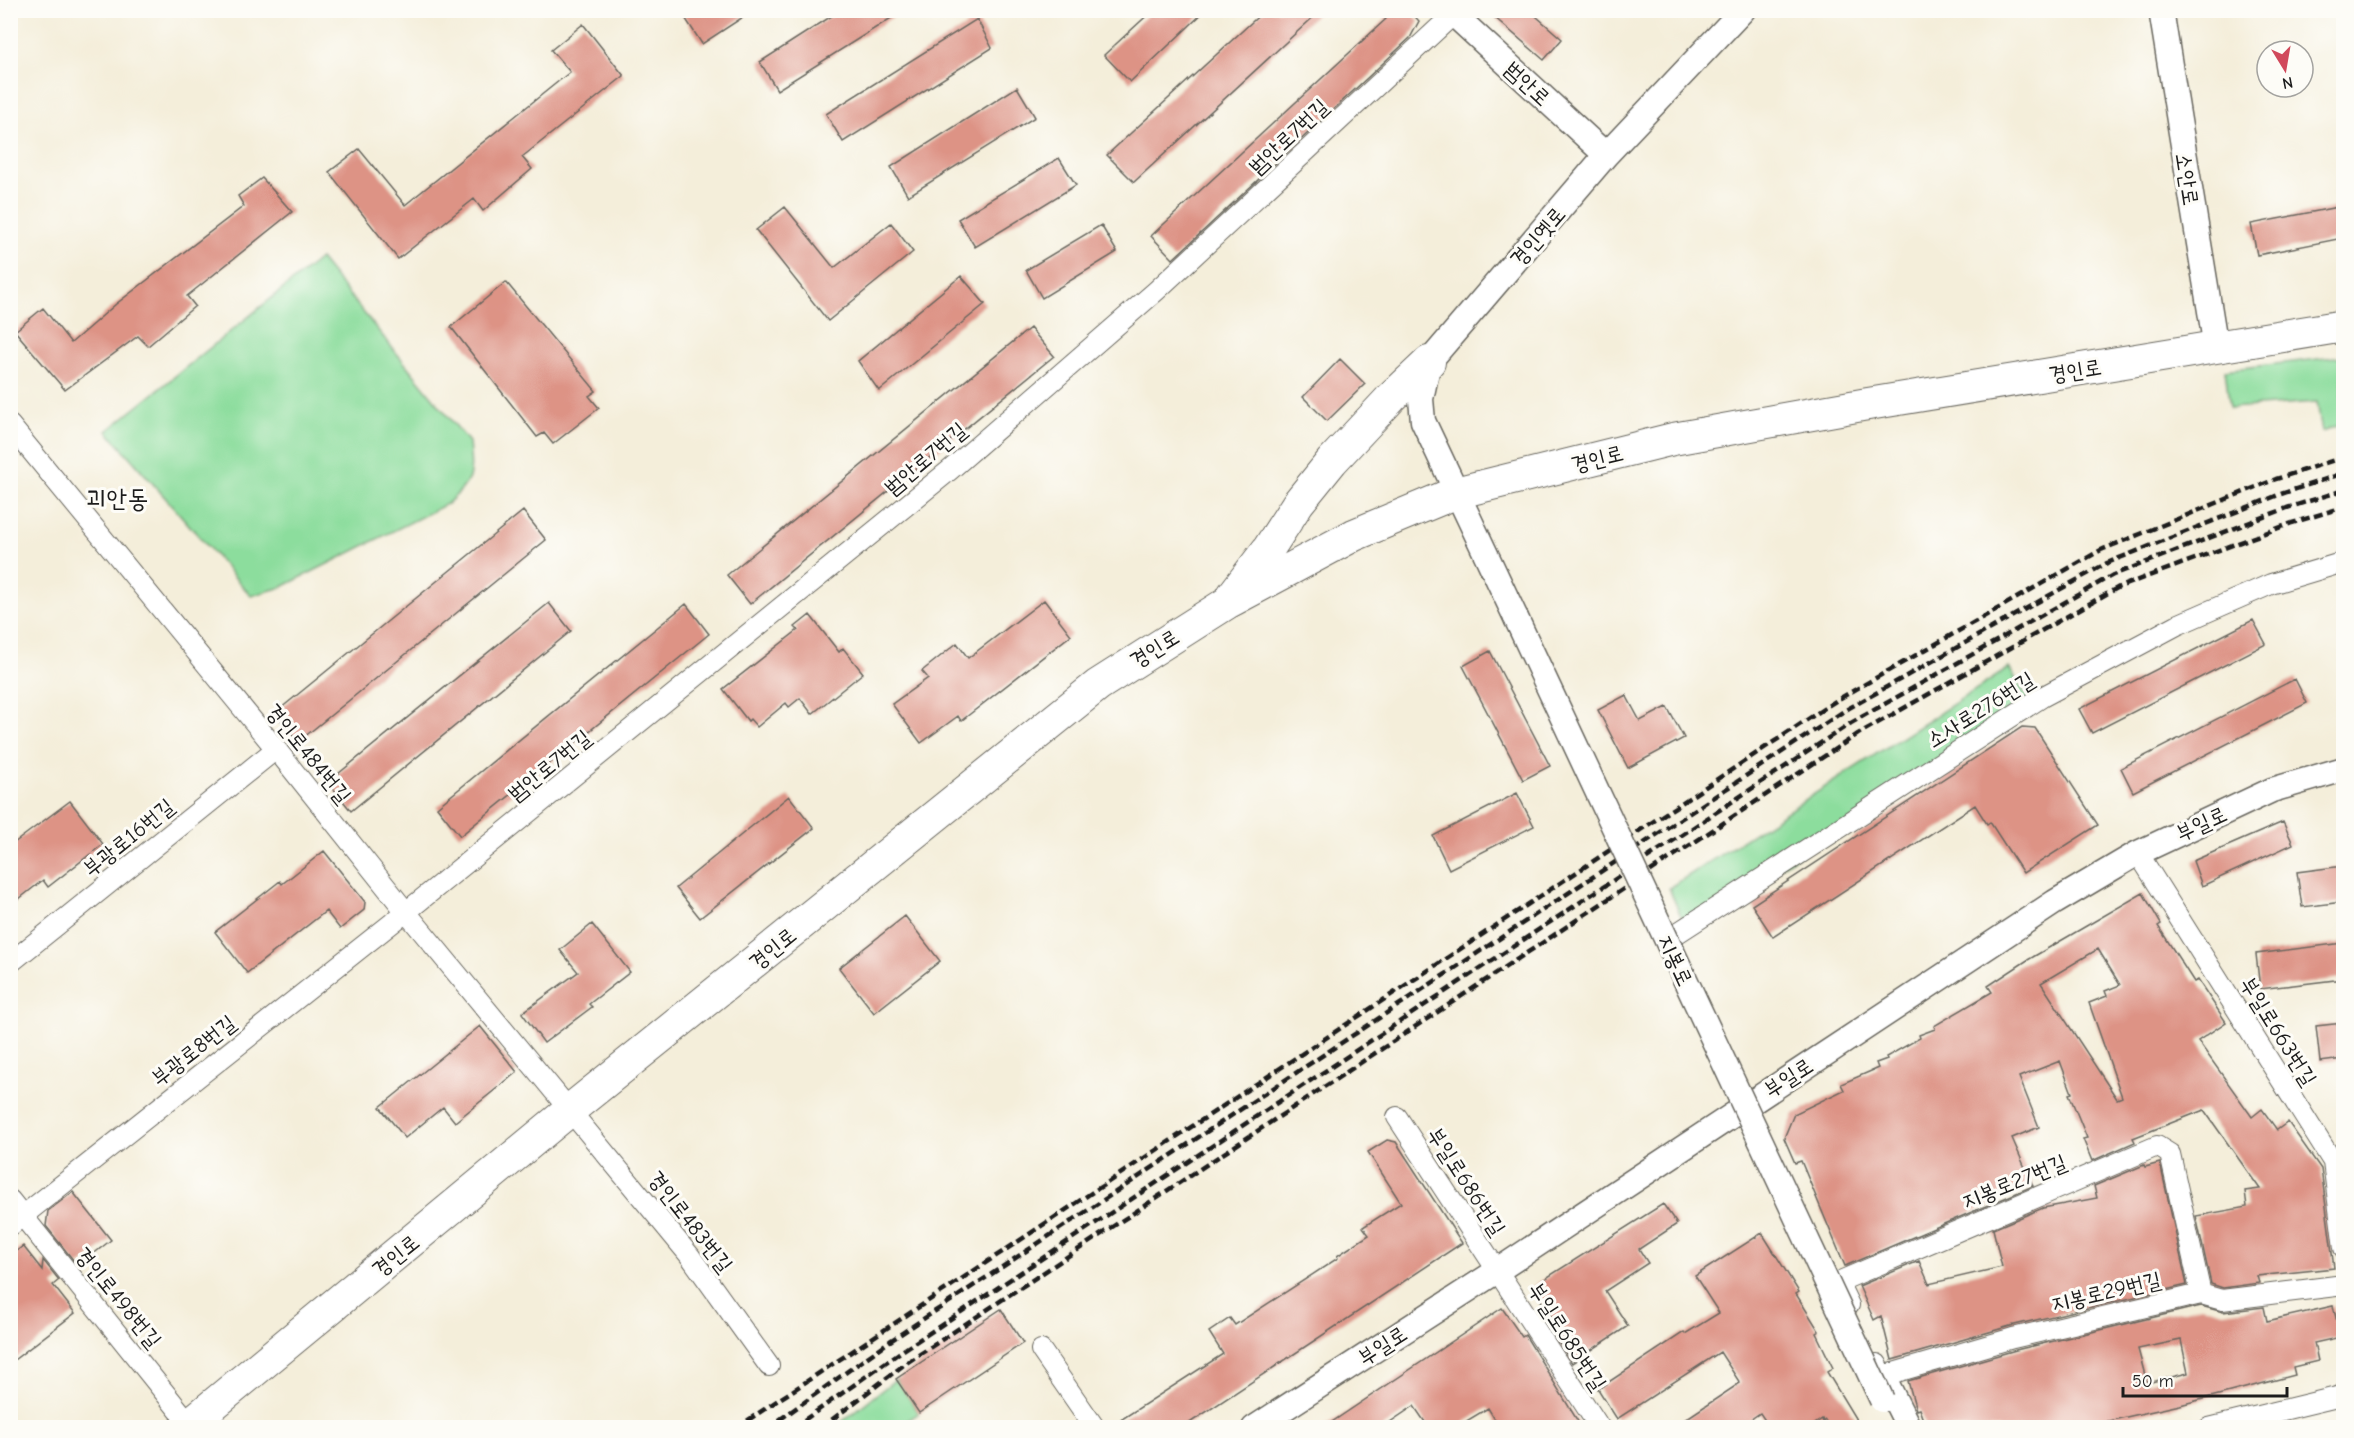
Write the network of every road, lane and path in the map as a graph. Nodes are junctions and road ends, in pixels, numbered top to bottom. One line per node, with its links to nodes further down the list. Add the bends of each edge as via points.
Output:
1 (1743, 10): 4 (street, 경인옛로)
2 (2161, 10): 6 (street, 소안로)
3 (1454, 12): 4 (street, 범안로); 15 (street, 범안로7번길, via 1156,291 950,470)
4 (1606, 155): 7 (street, 경인옛로)
5 (2343, 326): 6 (main road, 경인로)
6 (2216, 348): 9 (main road, 경인로, via 1684,437)
7 (1429, 362): 9 (street, 경인옛로, via 1421,399 1424,421); 11 (main road, via 1332,461)
8 (10, 425): 12 (street, 경인로484번길)
9 (1455, 492): 11 (main road, 경인로, via 1354,536); 34 (street, 지봉로, bridge)
10 (2343, 562): 16 (street, 소사로276번길, via 2271,584 2177,625 2042,697)
11 (1227, 603): 18 (main road, 경인로, via 1098,685)
12 (276, 749): 15 (street, 경인로484번길); 17 (street, 부광로16번길)
13 (2343, 769): 14 (street, 부일로, via 2272,790)
14 (2138, 853): 20 (street, 부일로663번길); 23 (street, 부일로, via 2055,902)
15 (406, 912): 18 (street, 경인로484번길); 21 (street, 부광로8번길)
16 (1665, 941)
17 (10, 963)
18 (570, 1110): 27 (street, 경인로483번길, via 690,1256); 30 (main road, 경인로)
19 (1397, 1117): 23 (street, 부일로686번길)
20 (2338, 1161): 22 (street, 부일로663번길)
21 (15, 1214): 30 (street, 경인로498번길)
22 (2343, 1248)
23 (1497, 1271): 32 (street, 부일로); 33 (street, 부일로685번길)
24 (2343, 1285): 25 (street, 지봉로29번길, via 2222,1300)
25 (2201, 1294): 28 (street, 지봉로29번길, via 2013,1338); 28 (street, 지봉로27번길, via 2170,1154 2157,1146 1838,1282)
26 (1041, 1350): 31 (street)
27 (769, 1366)
28 (1883, 1376): 35 (street)
29 (2342, 1395): 36 (street)
30 (189, 1426)
31 (1095, 1428)
32 (1254, 1428)
33 (1600, 1428)
34 (1896, 1428)
35 (1910, 1428)
36 (2210, 1428)

